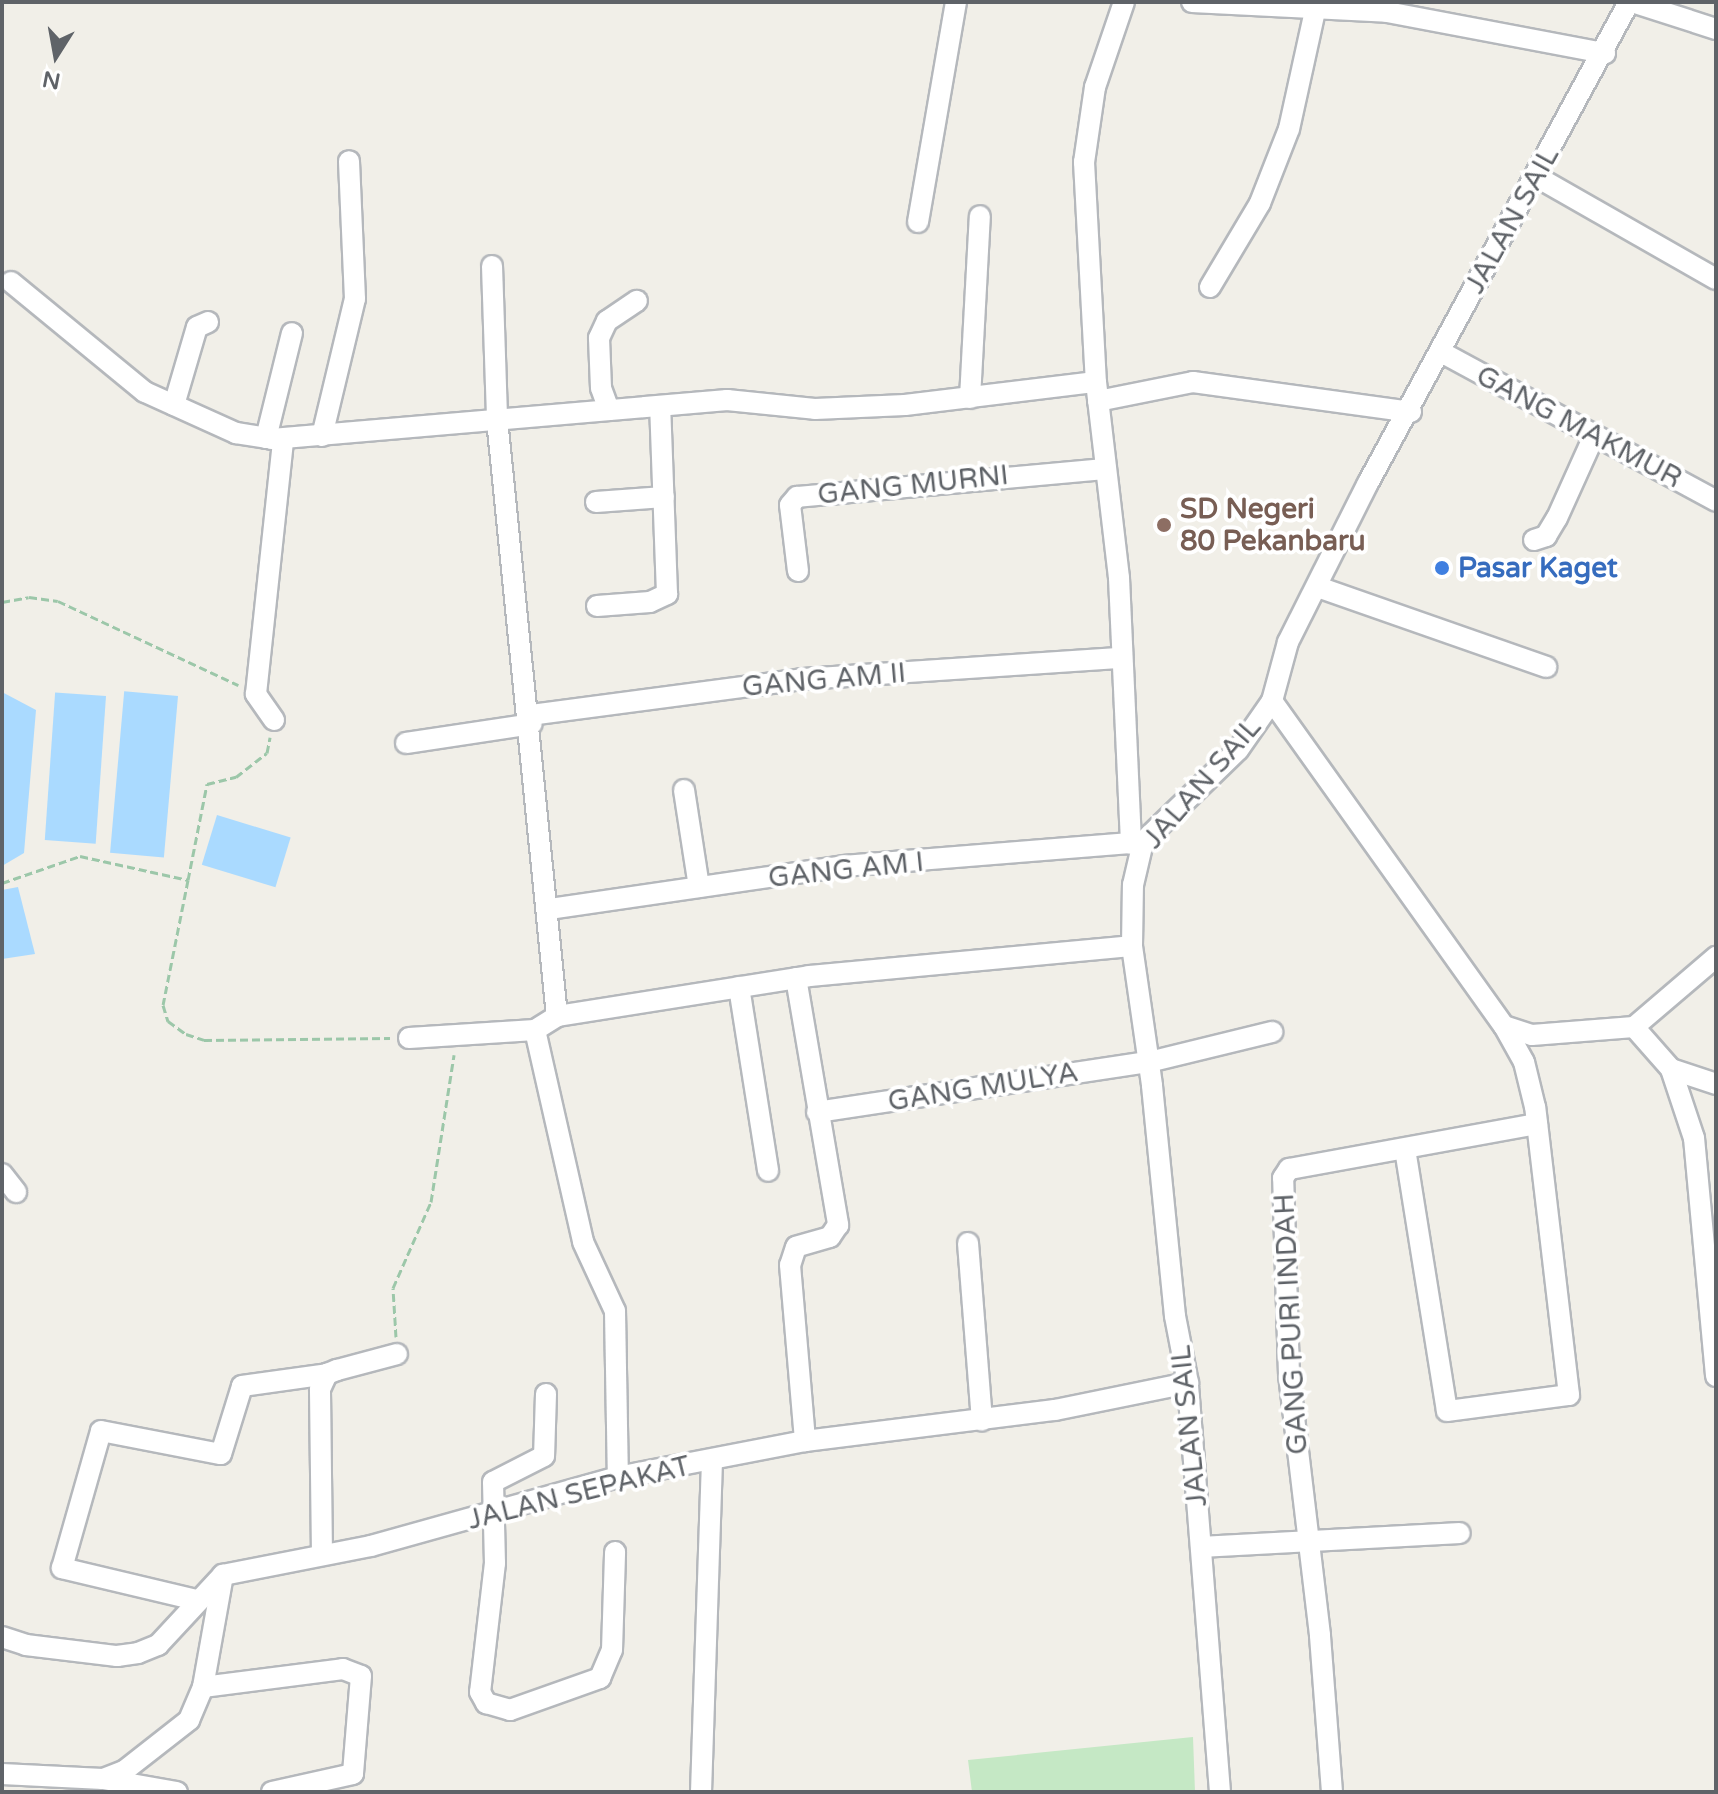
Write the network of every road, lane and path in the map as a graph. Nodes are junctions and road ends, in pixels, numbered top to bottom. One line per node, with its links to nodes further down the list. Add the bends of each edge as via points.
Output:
1 (956, 2): 12 (street)
2 (1124, 2): 21 (street, via 1095,87 1084,162)
3 (1192, 2): 4 (street)
4 (1201, 2): 6 (street)
5 (1630, 2): 7 (street); 8 (street, JALAN SAIL)
6 (1315, 11): 8 (street, via 1387,12); 16 (street, via 1289,129 1260,203)
7 (1716, 29)
8 (1605, 53): 10 (street, JALAN SAIL)
9 (349, 161): 28 (street, via 355,299)
10 (1537, 177): 14 (street); 20 (street, JALAN SAIL)
11 (980, 216): 22 (street)
12 (918, 222)
13 (492, 266): 27 (street)
14 (1716, 279)
15 (11, 282): 23 (street, via 145,392)
16 (1210, 287)
17 (637, 301): 25 (street, via 607,321 599,338 598,366)
18 (208, 322): 23 (street, via 197,327)
19 (292, 333): 30 (street)
20 (1441, 352): 26 (street, JALAN SAIL); 29 (street, GANG MAKMUR)
21 (1097, 392): 22 (street); 26 (street, via 1193,382); 31 (street)
22 (970, 398): 24 (street, via 815,409 727,400)
23 (174, 405): 30 (street, via 236,433)
24 (660, 406): 25 (street); 32 (street)
25 (609, 410): 27 (street)
26 (1411, 412): 37 (street, JALAN SAIL, via 1368,483)
27 (497, 419): 28 (street); 44 (street, via 516,628)
28 (322, 436): 30 (street)
29 (1594, 436): 33 (street, GANG MAKMUR); 35 (street, via 1552,527)
30 (274, 439): 42 (street)
31 (1106, 469): 36 (street, GANG MURNI, via 797,497 790,505); 40 (street, via 1119,578)
32 (664, 497): 34 (street); 39 (street, via 667,594 650,602)
33 (1716, 501)
34 (596, 502)
35 (1534, 540)
36 (798, 571)
37 (1318, 587): 41 (street); 43 (street, JALAN SAIL, via 1288,642)
38 (2, 602): 42 (path, via 29,597 58,601)
39 (597, 606)
40 (1119, 658): 44 (street, GANG AM II, via 802,679); 48 (street)
41 (1546, 667)
42 (256, 694): 45 (street)
43 (1272, 701): 48 (street, JALAN SAIL, via 1238,750); 58 (street)
44 (531, 719): 46 (street, GANG AM II); 52 (street)
45 (274, 720): 49 (path, via 267,753 236,777 207,784)
46 (406, 743)
47 (684, 790): 51 (street)
48 (1137, 843): 51 (street, GANG AM I, via 844,866); 53 (street, JALAN SAIL)
49 (188, 880): 50 (path, via 80,856); 63 (path, via 163,1005 168,1021 186,1034 204,1040)
50 (2, 883)
51 (699, 887): 52 (street, GANG AM I)
52 (550, 909): 57 (street)
53 (1132, 946): 55 (street); 64 (street, JALAN SAIL)
54 (1716, 957): 59 (street)
55 (796, 978): 56 (street); 67 (street)
56 (739, 987): 57 (street); 70 (street)
57 (557, 1016): 60 (street)
58 (1504, 1026): 59 (street, via 1532,1035); 68 (street, via 1524,1062)
59 (1634, 1027): 65 (street)
60 (535, 1030): 62 (street); 82 (street, via 583,1242 615,1311)
61 (1272, 1032): 64 (street, GANG MULYA)
62 (457, 1036): 63 (street); 74 (path, via 431,1202 393,1288)
63 (409, 1038)
64 (1149, 1062): 67 (street, GANG MULYA); 77 (street, JALAN SAIL, via 1175,1316)
65 (1671, 1069): 66 (street); 76 (street, via 1694,1138)
66 (1716, 1084)
67 (817, 1112): 80 (street, via 838,1225 830,1237 796,1247 790,1265)
68 (1537, 1124): 69 (street, GANG PURI INDAH); 69 (street, via 1569,1395 1447,1411)
69 (1405, 1149): 85 (street, GANG PURI INDAH, via 1289,1169 1283,1178 1289,1375)
70 (768, 1171)
71 (2, 1174): 72 (street)
72 (16, 1192)
73 (968, 1243): 79 (street)
74 (397, 1354): 75 (street)
75 (327, 1374): 88 (street, via 320,1389); 90 (street, via 242,1386 221,1454 101,1431 62,1568)
76 (1716, 1376)
77 (1188, 1383): 79 (street, JALAN SEPAKAT); 86 (street, JALAN SAIL)
78 (546, 1394): 83 (street, via 544,1456 494,1478)
79 (982, 1420): 80 (street, JALAN SEPAKAT)
80 (805, 1441): 81 (street, JALAN SEPAKAT)
81 (712, 1461): 82 (street, JALAN SEPAKAT); 97 (street)
82 (618, 1477): 83 (street, JALAN SEPAKAT)
83 (497, 1511): 87 (street, via 480,1692 496,1708 526,1706 600,1678 612,1650); 88 (street, JALAN SEPAKAT)
84 (1460, 1533): 85 (street)
85 (1306, 1541): 86 (street); 99 (street, GANG PURI INDAH, via 1320,1635)
86 (1201, 1547): 98 (street, JALAN SAIL)
87 (615, 1552)
88 (322, 1555): 89 (street, JALAN SEPAKAT)
89 (223, 1575): 90 (street); 92 (street)
90 (196, 1600): 91 (street, via 158,1645 138,1653 87,1653)
91 (2, 1637)
92 (203, 1687): 94 (street, via 189,1720 124,1771); 96 (street, via 343,1669 361,1676 353,1774)
93 (2, 1774): 94 (street)
94 (103, 1779): 95 (street)
95 (177, 1792)
96 (272, 1792)
97 (701, 1792)
98 (1220, 1792)
99 (1332, 1792)

